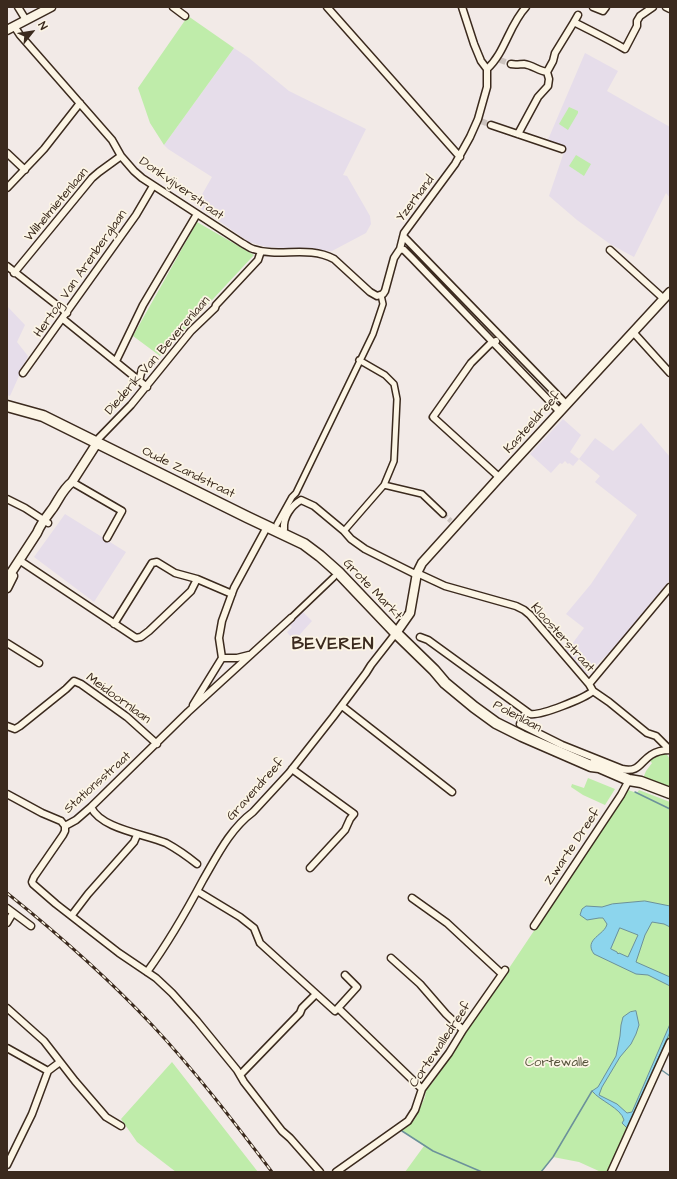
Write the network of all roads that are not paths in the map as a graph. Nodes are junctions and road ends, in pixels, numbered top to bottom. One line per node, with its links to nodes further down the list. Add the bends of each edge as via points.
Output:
1 (18, 7): 14 (street)
2 (51, 7): 14 (street)
3 (173, 7): 12 (street)
4 (327, 7): 26 (street)
5 (462, 7): 18 (street, via 474,44)
6 (526, 7): 18 (street, via 516,19 498,59)
7 (593, 7): 8 (street, via 603,11)
8 (606, 7)
9 (653, 7): 15 (street, via 637,20 637,26 625,49)
10 (666, 7): 11 (street)
11 (670, 9)
12 (185, 16)
13 (578, 16): 15 (street)
14 (26, 20): 16 (street)
15 (574, 22): 19 (street)
16 (11, 28): 20 (street, Donkvijverstraat)
17 (511, 64): 19 (street, via 525,64)
18 (487, 69): 26 (street, Yzerhand, via 487,87 479,120)
19 (547, 72): 22 (street, via 548,86 538,97)
20 (80, 103): 25 (street, Donkvijverstraat, via 112,140); 27 (street)
21 (491, 125): 22 (street)
22 (518, 134): 23 (street)
23 (562, 149)
24 (7, 153): 27 (street)
25 (121, 156): 28 (street, Donkvijverstraat, via 134,171); 38 (street, Wilhelmietenlaan, via 92,178)
26 (460, 157): 31 (street, Yzerhand, via 404,233)
27 (25, 170): 29 (street)
28 (153, 186): 30 (street, Donkvijverstraat); 42 (street, Hertog Van Arenberglaan, via 136,215)
29 (7, 188)
30 (198, 214): 34 (street, Donkvijverstraat, via 242,243); 48 (street, via 143,305)
31 (404, 237): 32 (street, Yzerhand); 35 (street)
32 (400, 249): 36 (street); 40 (street, Yzerhand, via 395,255 385,291)
33 (610, 250): 41 (street)
34 (261, 251): 40 (street, Donkvijverstraat, via 308,251 326,255 334,258 370,292 377,296); 53 (street, Diederik Van Beverenlaan, via 258,260 188,334)
35 (418, 251): 36 (street, via 413,253); 45 (street)
36 (412, 258): 46 (street)
37 (7, 266): 38 (street)
38 (14, 273): 42 (street)
39 (670, 292): 41 (street, Kasteeldreef)
40 (381, 295): 47 (street, via 383,304 380,313)
41 (664, 299): 44 (street, Kasteeldreef)
42 (67, 313): 43 (street, Hertog Van Arenberglaan)
43 (62, 319): 48 (street, via 102,353); 50 (street, Hertog Van Arenberglaan)
44 (633, 332): 51 (street); 56 (street, Kasteeldreef)
45 (501, 336): 46 (street); 54 (street)
46 (494, 343): 55 (street); 60 (street, via 471,363 434,417)
47 (359, 360): 62 (street, via 385,375 394,384 397,399 394,461); 63 (street)
48 (116, 361): 52 (street)
49 (142, 369): 52 (street)
50 (23, 373)
51 (670, 373)
52 (138, 380): 53 (street)
53 (146, 387): 59 (street, Diederik Van Beverenlaan)
54 (557, 395): 55 (street, via 556,400); 56 (street)
55 (550, 402): 58 (street)
56 (566, 404): 58 (street, Kasteeldreef)
57 (7, 405): 59 (main road, Oude Zandstraat, via 43,416)
58 (560, 412): 60 (street, Kasteeldreef)
59 (98, 440): 61 (street); 68 (main road, Oude Zandstraat)
60 (499, 478): 72 (street, Kasteeldreef, via 453,523)
61 (72, 482): 67 (street); 70 (street, via 122,510)
62 (384, 485): 66 (street, via 422,494); 69 (street)
63 (296, 493): 65 (street); 68 (street)
64 (7, 499): 67 (street)
65 (301, 500): 68 (street); 69 (street, Grote Markt, via 314,506)
66 (443, 514)
67 (46, 522): 71 (street); 74 (street)
68 (274, 527): 78 (street, via 246,564); 81 (main road, Grote Markt, via 314,550)
69 (344, 531): 72 (street, Grote Markt, via 365,549)
70 (107, 538)
71 (22, 562): 77 (street); 80 (street)
72 (417, 574): 81 (street, Grote Markt, via 410,614); 87 (street, Kloosterstraat, via 445,586 524,610)
73 (334, 576): 79 (street, Stationsstraat)
74 (7, 579)
75 (197, 579): 78 (street); 80 (street, via 191,591 141,637 136,638); 80 (street, via 175,573 157,562 152,563)
76 (670, 587): 87 (street)
77 (7, 588)
78 (232, 594): 85 (street, via 220,629)
79 (291, 618): 84 (street, Stationsstraat)
80 (114, 624)
81 (396, 633): 91 (street, Gravendreef); 98 (main road, Polenlaan, via 434,670 494,715 539,739)
82 (420, 637): 93 (street, via 428,640)
83 (7, 643): 86 (street)
84 (251, 655): 85 (street); 90 (street, Stationsstraat)
85 (222, 658): 88 (street, Stationsstraat)
86 (39, 663)
87 (589, 684): 89 (street, Kloosterstraat)
88 (202, 691): 90 (street); 92 (street, Stationsstraat)
89 (593, 691): 93 (street, via 543,713 534,715); 96 (street, Kloosterstraat, via 656,736)
90 (208, 698): 92 (street, Stationsstraat)
91 (342, 706): 97 (street, Gravendreef); 99 (street)
92 (188, 712): 95 (street, Stationsstraat)
93 (526, 712): 96 (street, Polenlaan, via 520,724 622,769 636,769 653,753)
94 (7, 726): 95 (street, Meidoornlaan, via 15,729 20,726 74,681 127,716)
95 (157, 744): 103 (street, Stationsstraat)
96 (670, 750)
97 (292, 769): 107 (street, via 354,814 345,830); 108 (street, Gravendreef, via 224,842)
98 (629, 780): 100 (main road, Polenlaan); 102 (main road, via 639,787); 115 (street, Zwarte Dreef)
99 (452, 792)
100 (670, 793)
101 (7, 794): 104 (street, via 61,821)
102 (670, 799)
103 (91, 807): 104 (street, Stationsstraat); 105 (street, via 100,818)
104 (65, 826): 112 (street, Stationsstraat, via 63,835 32,882)
105 (137, 835): 106 (street, via 170,845); 112 (street, via 134,842)
106 (197, 864)
107 (310, 868)
108 (197, 891): 117 (street, Gravendreef); 119 (street, via 254,928 260,943)
109 (412, 898): 122 (street, Cortewalledreef, via 447,923 504,972)
110 (7, 908): 111 (street)
111 (13, 913): 113 (street); 114 (street)
112 (72, 915): 117 (street, via 118,953)
113 (7, 923)
114 (31, 926)
115 (534, 926)
116 (391, 958): 122 (street, via 420,984)
117 (147, 972): 127 (street, via 189,1010)
118 (344, 975): 121 (street, via 357,987)
119 (315, 995): 121 (street, via 335,1011); 127 (street)
120 (7, 1008): 125 (street, via 36,1032)
121 (338, 1008): 128 (street)
122 (463, 1030): 128 (street, Cortewalledreef)
123 (670, 1042): 133 (street)
124 (7, 1048): 126 (street)
125 (60, 1062): 126 (street); 129 (street, via 106,1117)
126 (48, 1071): 130 (street, via 32,1114)
127 (240, 1075): 131 (street, via 282,1131)
128 (422, 1089): 132 (street, Cortewalledreef, via 415,1110 408,1121)
129 (121, 1126)
130 (7, 1165)
131 (320, 1172)
132 (336, 1172)
133 (611, 1172)

